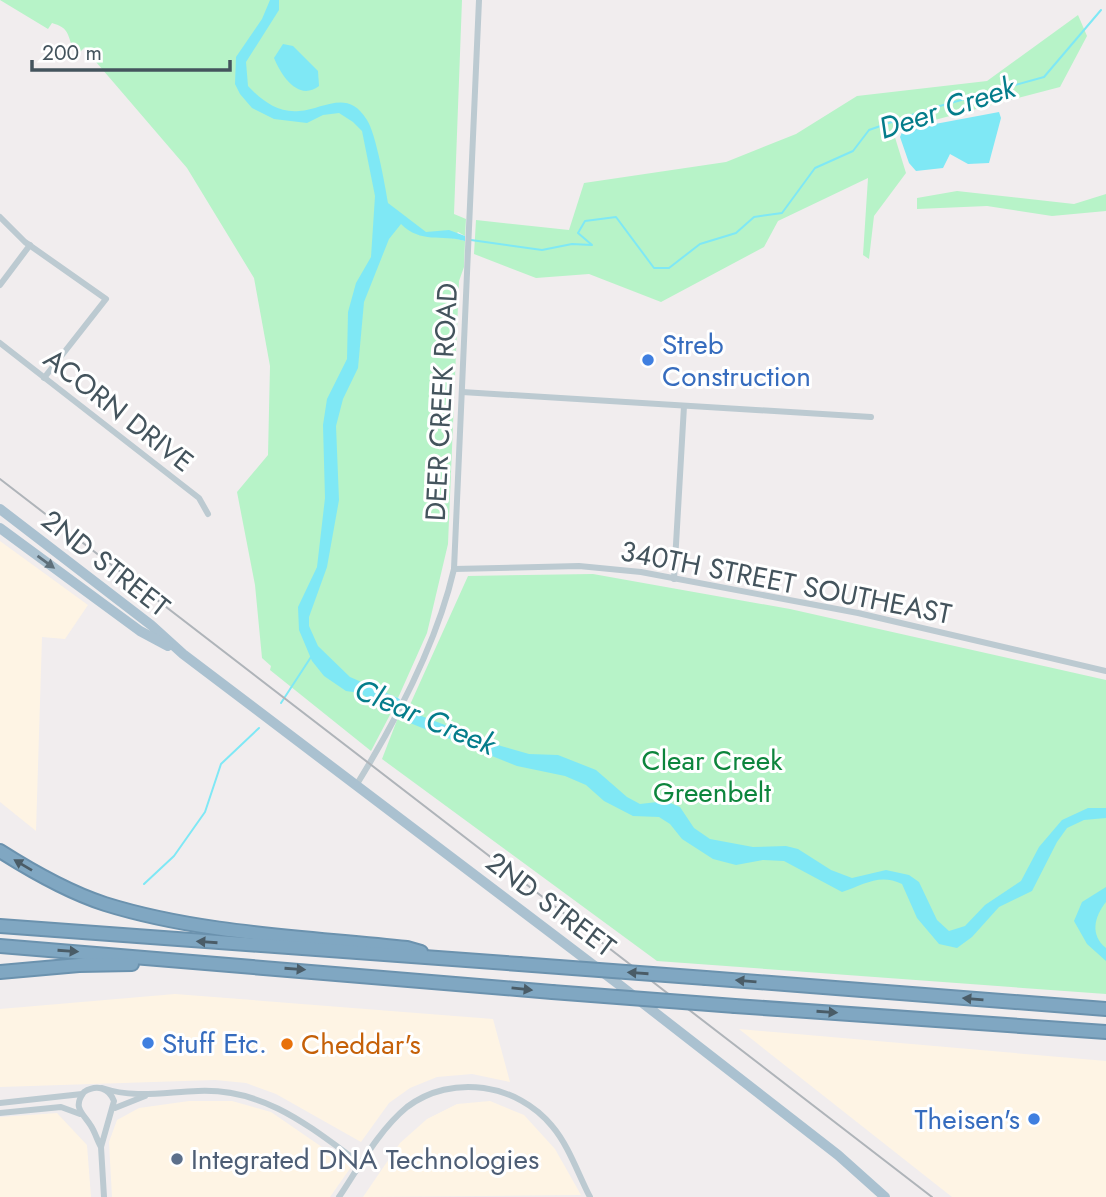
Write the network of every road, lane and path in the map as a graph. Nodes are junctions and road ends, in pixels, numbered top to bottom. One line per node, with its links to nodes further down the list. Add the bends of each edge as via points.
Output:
1 (479, 0): 7 (street, DEER CREEK ROAD)
2 (0, 217): 3 (street)
3 (30, 245): 4 (street); 6 (street, via 106,299)
4 (0, 285)
5 (0, 343): 6 (street, ACORN DRIVE)
6 (44, 378): 11 (street, ACORN DRIVE, via 199,498)
7 (462, 392): 8 (street); 13 (street, DEER CREEK ROAD)
8 (684, 406): 9 (street); 14 (street)
9 (871, 417)
10 (0, 509): 15 (main road, 2ND STREET)
11 (208, 514)
12 (0, 527): 15 (main road, 2ND STREET, one-way to 15, via 140,631)
13 (454, 569): 14 (street, 340TH STREET SOUTHEAST, via 579,566); 17 (street, DEER CREEK ROAD, via 435,628)
14 (674, 579): 16 (street, 340TH STREET SOUTHEAST, via 858,612)
15 (183, 654): 17 (main road, 2ND STREET)
16 (1106, 671)
17 (357, 784): 40 (main road, 2ND STREET, via 838,1155)
18 (0, 851): 21 (highway, one-way to 18, via 407,948 256,932 118,908 76,893)
19 (0, 926): 21 (highway, one-way to 19)
20 (0, 946): 22 (highway, one-way to 22)
21 (445, 959): 24 (highway, one-way to 21, bridge)
22 (246, 965): 23 (highway, via 113,964); 25 (highway, one-way to 25, bridge)
23 (0, 972)
24 (1106, 1007)
25 (1106, 1034)
26 (102, 1088): 27 (street); 28 (street); 30 (street, via 112,1096)
27 (82, 1094): 29 (street); 32 (street)
28 (146, 1096): 30 (street); 36 (street, via 208,1091 252,1096 293,1115)
29 (0, 1102)
30 (115, 1108): 33 (street)
31 (0, 1113): 32 (street, via 61,1107)
32 (81, 1115): 34 (street)
33 (110, 1119): 34 (street); 35 (street)
34 (90, 1123): 35 (street)
35 (100, 1147): 37 (street)
36 (361, 1164): 38 (street); 39 (street, via 396,1117 419,1100 458,1087 485,1087 519,1099 551,1124)
37 (104, 1197)
38 (339, 1197)
39 (590, 1197)
40 (886, 1197)

